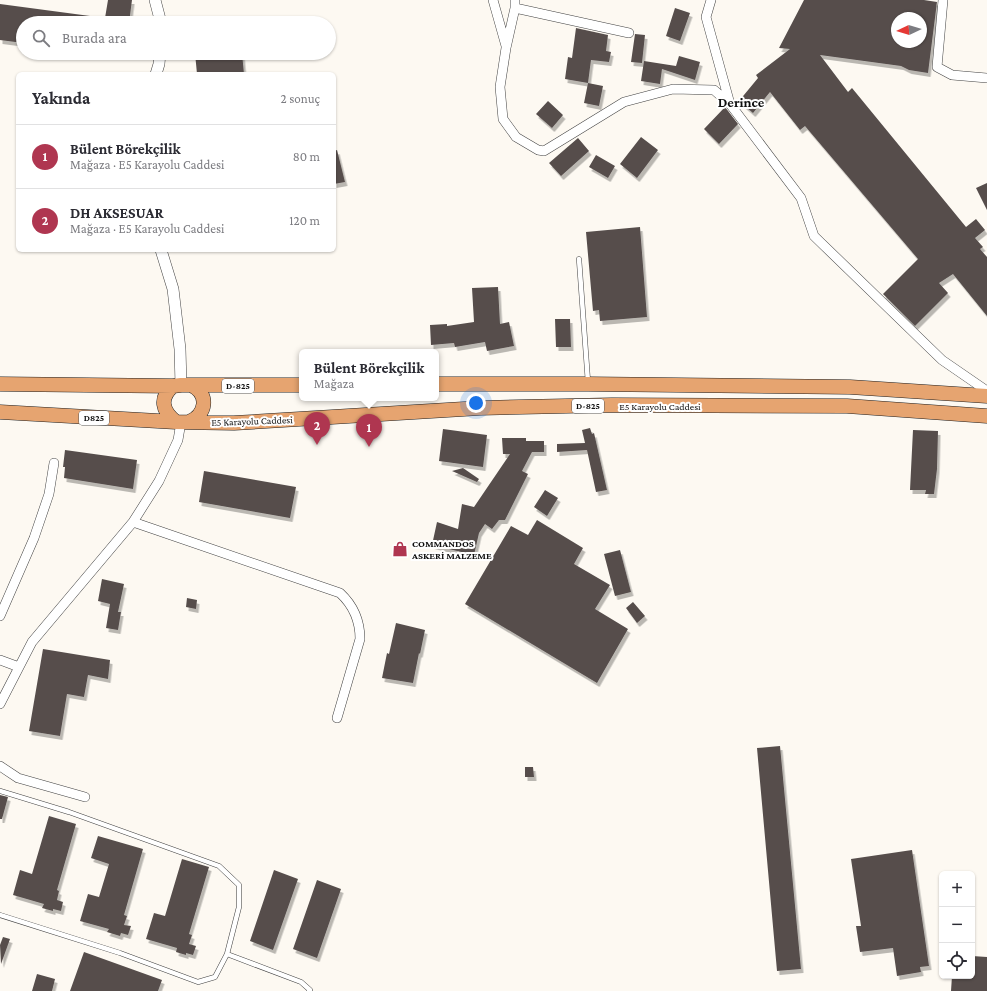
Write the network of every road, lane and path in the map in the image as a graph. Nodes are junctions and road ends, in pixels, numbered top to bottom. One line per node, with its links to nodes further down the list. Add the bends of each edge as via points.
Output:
1 (155, 0): 6 (street)
2 (493, 0): 8 (street)
3 (711, 0): 12 (street, via 706,17)
4 (943, 0): 11 (street, via 937,67 952,75)
5 (515, 4): 7 (street); 8 (street)
6 (160, 16)
7 (629, 33)
8 (506, 48): 12 (street, via 500,87 503,119 516,137 538,150 544,151 624,102 673,89 714,90)
9 (159, 60): 10 (street)
10 (156, 72)
11 (987, 78)
12 (730, 104): 20 (street, via 802,198 814,236 942,360)
13 (162, 252): 18 (street, via 173,289)
14 (579, 260): 17 (lane)
15 (0, 384): 18 (highway)
16 (439, 384): 17 (highway, E5 Karayolu Caddesi)
17 (588, 384): 21 (highway, E5 Karayolu Caddesi, via 850,387)
18 (182, 385): 19 (highway, D-825); 24 (highway, via 168,390 164,401 166,413); 24 (highway, E5 Karayolu Caddesi, via 197,388 201,392 204,404 199,416 194,420)
19 (299, 385)
20 (987, 391)
21 (987, 396)
22 (0, 412): 24 (highway, E5 Karayolu Caddesi / D825)
23 (987, 416): 24 (highway, E5 Karayolu Caddesi / D-825, via 847,406 612,405 480,408 234,423)
24 (182, 422): 26 (street, via 178,440 159,481)
25 (54, 463): 27 (street, via 49,494 36,531)
26 (133, 522): 29 (street, via 32,642); 31 (street, via 340,593 357,616 360,639)
27 (0, 616)
28 (0, 660): 29 (street)
29 (19, 667): 30 (street)
30 (0, 704)
31 (337, 718)
32 (0, 766): 34 (street, via 18,778)
33 (0, 791): 36 (lane, via 69,812 219,866 239,885 239,907)
34 (85, 797)
35 (0, 915): 36 (lane, via 120,953 198,982 215,977)
36 (227, 954): 37 (lane, via 301,982)
37 (309, 991)

